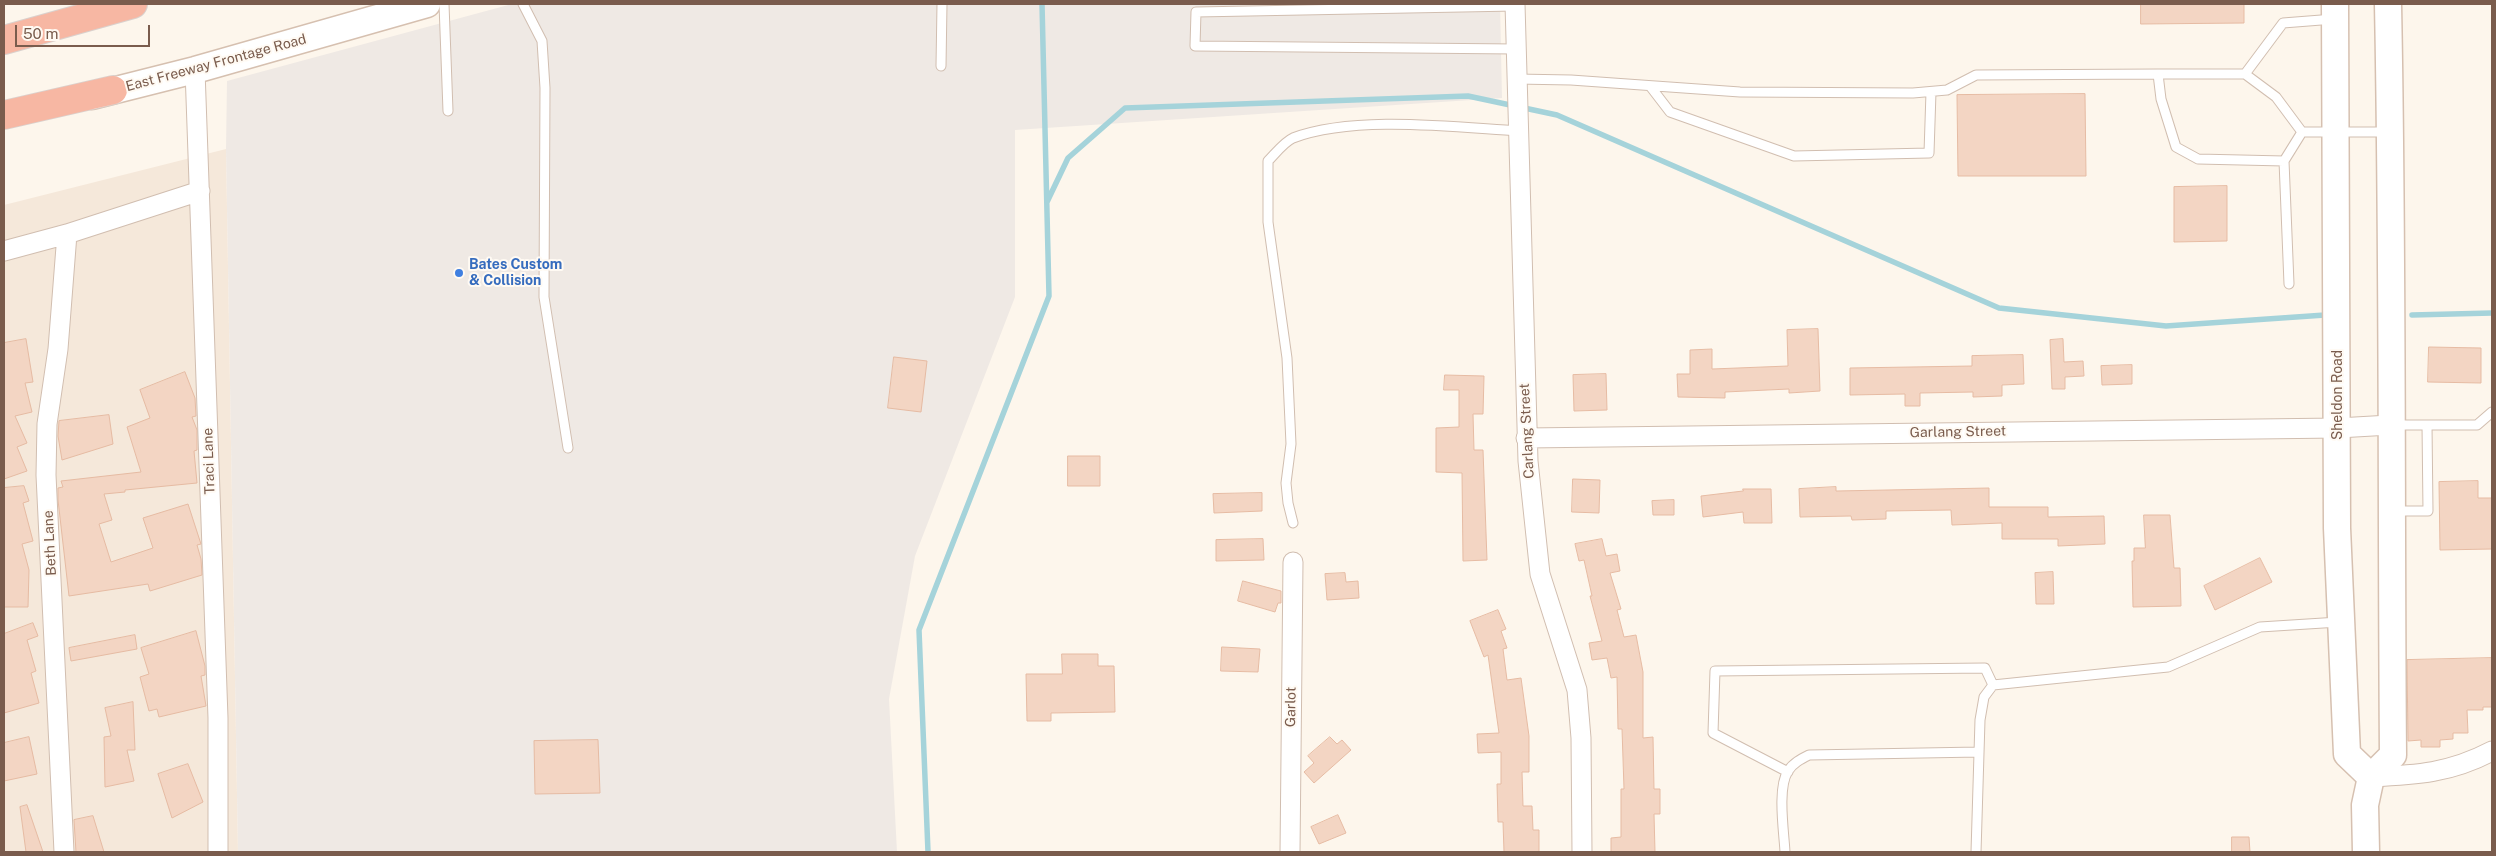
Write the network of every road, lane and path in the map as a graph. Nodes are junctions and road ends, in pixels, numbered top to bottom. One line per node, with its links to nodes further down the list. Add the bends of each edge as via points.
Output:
1 (133, 4): 9 (highway)
2 (426, 4): 12 (main road, East Freeway Frontage Road)
3 (444, 4): 19 (lane)
4 (523, 4): 35 (lane, via 542,41 544,297)
5 (942, 4): 11 (lane)
6 (2388, 4): 24 (main road)
7 (1515, 5): 10 (street, Carlang Street); 10 (lane, via 1196,12 1195,46)
8 (2335, 11): 14 (lane, via 2283,23); 23 (main road, Sheldon Road)
9 (4, 40)
10 (1516, 49): 15 (street, Carlang Street)
11 (941, 66)
12 (195, 70): 17 (main road, East Freeway Frontage Road); 26 (street, Traci Lane)
13 (2158, 74): 14 (lane); 18 (lane, via 1976,75 1948,90); 25 (lane, via 2161,99 2176,146 2198,159)
14 (2245, 74): 22 (lane, via 2276,97)
15 (1516, 79): 16 (lane); 21 (street, Carlang Street)
16 (1650, 86): 18 (lane, via 1740,92); 18 (lane, via 1670,112 1794,156 1929,153)
17 (113, 90): 20 (highway)
18 (1931, 92)
19 (448, 111)
20 (4, 116)
21 (1518, 131): 34 (street, Carlang Street); 37 (lane, via 1413,125 1337,127 1291,139 1268,161 1268,222 1287,358 1291,444 1286,483)
22 (2302, 132): 23 (lane); 25 (lane)
23 (2336, 132): 24 (lane); 33 (main road, Sheldon Road)
24 (2390, 132): 31 (main road)
25 (2284, 160): 29 (lane)
26 (200, 191): 27 (street); 46 (street, Traci Lane, via 218,718)
27 (67, 234): 28 (street); 45 (street, Beth Lane, via 58,349 47,424 46,475)
28 (4, 251)
29 (2289, 284)
30 (2492, 412): 32 (lane, via 2476,425)
31 (2390, 425): 32 (lane); 33 (street, Garlang Street); 36 (main road)
32 (2427, 425): 36 (lane, via 2428,511)
33 (2338, 428): 34 (street, Garlang Street); 39 (main road, Sheldon Road, via 2337,528)
34 (1526, 438): 48 (street, Carlang Street, via 1540,574 1577,690 1581,738)
35 (568, 448)
36 (2391, 511): 44 (main road, via 2393,755)
37 (1293, 524)
38 (1293, 562): 47 (street, Garlot)
39 (2341, 622): 40 (lane, via 2260,627 2168,667); 44 (main road, Sheldon Road, via 2347,754)
40 (1993, 685): 42 (lane, via 1984,697); 43 (lane, via 1986,668 1715,671 1713,733)
41 (2492, 751): 44 (street, via 2468,764 2444,770)
42 (1979, 752): 43 (lane, via 1810,755 1798,761); 50 (lane)
43 (1788, 772): 49 (lane, via 1783,786)
44 (2371, 777): 51 (main road, via 2365,805)
45 (64, 852)
46 (218, 852)
47 (1290, 852)
48 (1582, 852)
49 (1785, 852)
50 (1976, 852)
51 (2366, 852)

